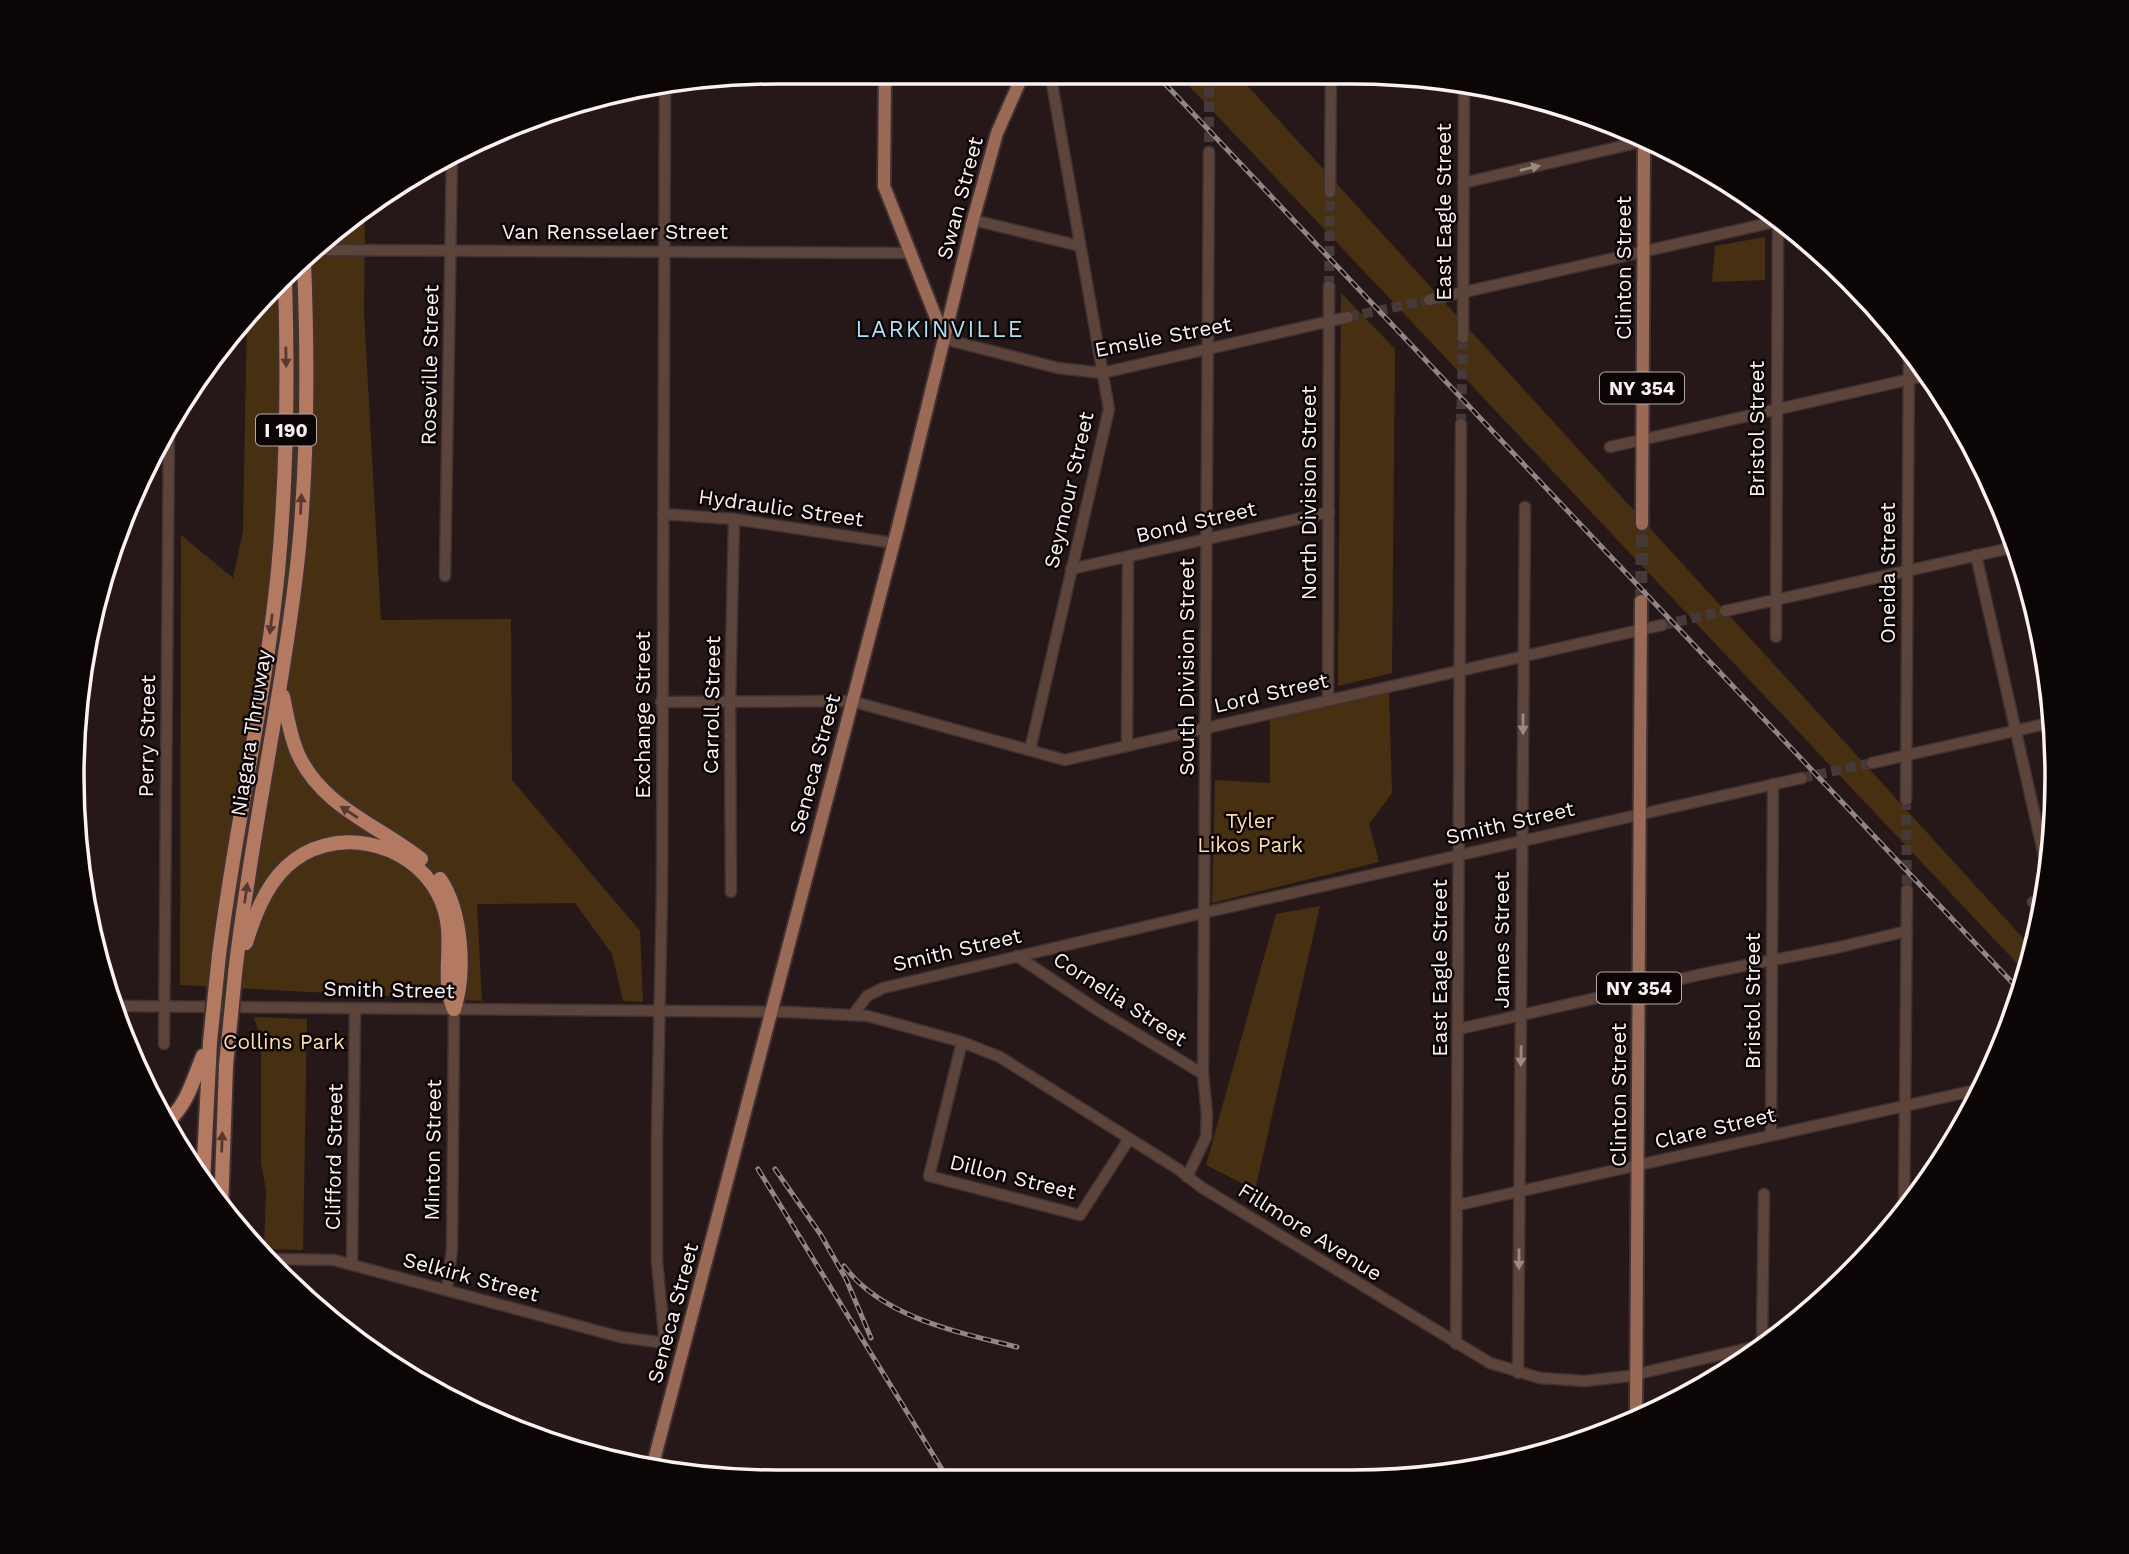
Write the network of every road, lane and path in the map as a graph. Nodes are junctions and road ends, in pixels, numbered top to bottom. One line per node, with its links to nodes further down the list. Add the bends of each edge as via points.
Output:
1 (885, 84): 21 (main road, via 884,186)
2 (1019, 84): 13 (main road, Swan Street, via 997,133)
3 (1052, 84): 16 (street, Seymour Street)
4 (1331, 84): 12 (street)
5 (665, 93): 19 (street, Exchange Street)
6 (1464, 93): 11 (street, East Eagle Street)
7 (1630, 143): 11 (street, one-way to 7)
8 (1645, 149): 20 (main road, Clinton Street / NY 354)
9 (1209, 152): 31 (street, South Division Street)
10 (452, 165): 18 (street, Roseville Street)
11 (1464, 183): 25 (street, East Eagle Street)
12 (1330, 192)
13 (973, 220): 16 (street); 30 (main road, Swan Street)
14 (1769, 223): 20 (street)
15 (1780, 232): 36 (street, Bristol Street)
16 (1080, 246): 33 (street, Seymour Street)
17 (327, 250): 18 (street, Van Rensselaer Street)
18 (451, 250): 19 (street, Van Rensselaer Street); 53 (street, Roseville Street)
19 (665, 252): 21 (street, Van Rensselaer Street); 43 (street, Exchange Street)
20 (1643, 252): 25 (street); 38 (main road, Clinton Street / NY 354)
21 (912, 253): 30 (main road)
22 (304, 271): 62 (highway, Niagara Thruway / I 190, one-way to 22, via 296,572 305,412)
23 (1329, 286): 28 (street, North Division Street)
24 (285, 289): 100 (highway, Niagara Thruway / I 190, one-way to 100, bridge, via 286,419 278,572 228,881)
25 (1463, 293): 26 (street); 29 (street, East Eagle Street)
26 (1429, 300)
27 (1348, 317): 28 (street, Emslie Street)
28 (1329, 321): 31 (street, Emslie Street); 42 (street, North Division Street)
29 (1462, 338)
30 (944, 339): 33 (street, Emslie Street, via 1058,368); 47 (main road, Seneca Street)
31 (1208, 349): 33 (street, Emslie Street); 46 (street, South Division Street)
32 (1909, 365): 35 (street, Oneida Street)
33 (1102, 373): 51 (street, Seymour Street, via 1109,409)
34 (1918, 378): 35 (street)
35 (1909, 380): 36 (street); 52 (street, Oneida Street)
36 (1776, 410): 38 (street); 54 (street, Bristol Street)
37 (1461, 424): 61 (street, East Eagle Street)
38 (1642, 439): 40 (street); 45 (main road, Clinton Street / NY 354)
39 (169, 445): 90 (street, Perry Street)
40 (1610, 447)
41 (1525, 507): 60 (street, James Street)
42 (1329, 512): 46 (street, Bond Street); 63 (street, North Division Street)
43 (663, 514): 44 (street, Hydraulic Street); 65 (street, Exchange Street)
44 (734, 519): 47 (street, Hydraulic Street); 66 (street, Carroll Street)
45 (1642, 524)
46 (1207, 539): 50 (street, Bond Street); 68 (street, South Division Street)
47 (893, 543): 64 (main road, Seneca Street)
48 (2006, 549): 49 (street)
49 (1976, 555): 52 (street); 69 (street)
50 (1128, 556): 51 (street, Bond Street); 70 (street)
51 (1071, 569): 71 (street, Seymour Street)
52 (1907, 570): 54 (street); 72 (street, Oneida Street)
53 (445, 576)
54 (1776, 599): 56 (street); 59 (street, Bristol Street)
55 (1641, 601): 58 (main road, Clinton Street / NY 354)
56 (1725, 611)
57 (1662, 625): 58 (street, Lord Street)
58 (1640, 630): 60 (street, Lord Street); 77 (main road, Clinton Street / NY 354)
59 (1776, 637)
60 (1524, 656): 61 (street, Lord Street); 78 (street, James Street, one-way to 78)
61 (1460, 670): 63 (street, Lord Street); 80 (street, East Eagle Street)
62 (281, 688): 87 (highway, Niagara Thruway / I 190, one-way to 62); 92 (highway, one-way to 62, via 459,924 450,895 423,861 320,789 298,753)
63 (1328, 699): 68 (street, Lord Street)
64 (851, 701): 66 (street, Lord Street); 71 (street, Lord Street); 94 (main road, Seneca Street)
65 (661, 702): 66 (street, Lord Street); 93 (street, Exchange Street)
66 (730, 702): 82 (street, Carroll Street)
67 (2043, 724): 69 (street)
68 (1207, 728): 70 (street, Lord Street); 83 (street, South Division Street)
69 (2016, 730): 72 (street); 79 (street)
70 (1127, 746): 71 (street, Lord Street, via 1065,760)
71 (1030, 750)
72 (1906, 755): 73 (street); 76 (street, Oneida Street)
73 (1872, 762)
74 (1802, 778): 75 (street, Smith Street)
75 (1773, 784): 77 (street, Smith Street); 86 (street, Bristol Street)
76 (1906, 800)
77 (1640, 814): 78 (street, Smith Street); 88 (main road, Clinton Street / NY 354)
78 (1522, 841): 80 (street, Smith Street); 96 (street, James Street)
79 (2042, 844)
80 (1460, 855): 83 (street, Smith Street); 97 (street, East Eagle Street)
81 (1907, 890): 84 (street)
82 (731, 892)
83 (1203, 912): 85 (street, Smith Street); 101 (street, South Division Street)
84 (1906, 930): 86 (street); 103 (street)
85 (1017, 956): 95 (street, Smith Street, via 873,991); 101 (street, Cornelia Street)
86 (1773, 960): 88 (street); 105 (street, Bristol Street)
87 (237, 965): 92 (highway, via 262,902 285,868 328,845 369,843 414,865 439,895 450,940 448,996); 110 (highway, Niagara Thruway / I 190, one-way to 87, bridge, via 226,1065)
88 (1639, 989): 96 (street); 108 (main road, Clinton Street / NY 354)
89 (123, 1006): 90 (street, Smith Street)
90 (164, 1006): 91 (street, Smith Street); 99 (street, Perry Street)
91 (355, 1009): 92 (street, Smith Street); 116 (street, Clifford Street)
92 (454, 1009): 93 (street, Smith Street); 117 (street, Minton Street, via 452,1249)
93 (660, 1010): 94 (street, Smith Street); 119 (street, Exchange Street, via 657,1262)
94 (771, 1012): 95 (street, Smith Street); 125 (main road, Seneca Street)
95 (853, 1015): 98 (street, Fillmore Avenue)
96 (1521, 1015): 97 (street); 111 (street, James Street, one-way to 111)
97 (1459, 1029): 114 (street, East Eagle Street)
98 (962, 1042): 106 (street, Fillmore Avenue, via 1000,1057); 106 (street, Dillon Street, via 929,1176 1080,1215)
99 (164, 1044)
100 (205, 1059): 104 (highway, Niagara Thruway); 107 (highway)
101 (1203, 1074): 109 (street, South Division Street, via 1206,1137)
102 (1970, 1091): 103 (street, Clare Street)
103 (1905, 1105): 105 (street, Clare Street); 113 (street)
104 (173, 1117)
105 (1771, 1135): 108 (street, Clare Street)
106 (1129, 1139): 109 (street, Fillmore Avenue)
107 (203, 1165)
108 (1638, 1165): 111 (street, Clare Street); 123 (main road, Clinton Street / NY 354)
109 (1187, 1177): 120 (street, Fillmore Avenue)
110 (222, 1191)
111 (1519, 1191): 114 (street, Clare Street); 122 (street, James Street, one-way to 122)
112 (1764, 1194): 118 (street)
113 (1904, 1196)
114 (1458, 1205): 120 (street, East Eagle Street)
115 (279, 1259): 116 (street, Selkirk Street, via 334,1259)
116 (352, 1264): 117 (street, Selkirk Street)
117 (447, 1290): 119 (street, Selkirk Street, via 620,1336)
118 (1767, 1332)
119 (665, 1343)
120 (1456, 1344): 122 (street, Fillmore Avenue)
121 (1741, 1350): 123 (street, Fillmore Avenue)
122 (1518, 1373): 123 (street, Fillmore Avenue, via 1562,1381)
123 (1636, 1374): 124 (main road, Clinton Street / NY 354)
124 (1636, 1409)
125 (654, 1459)

